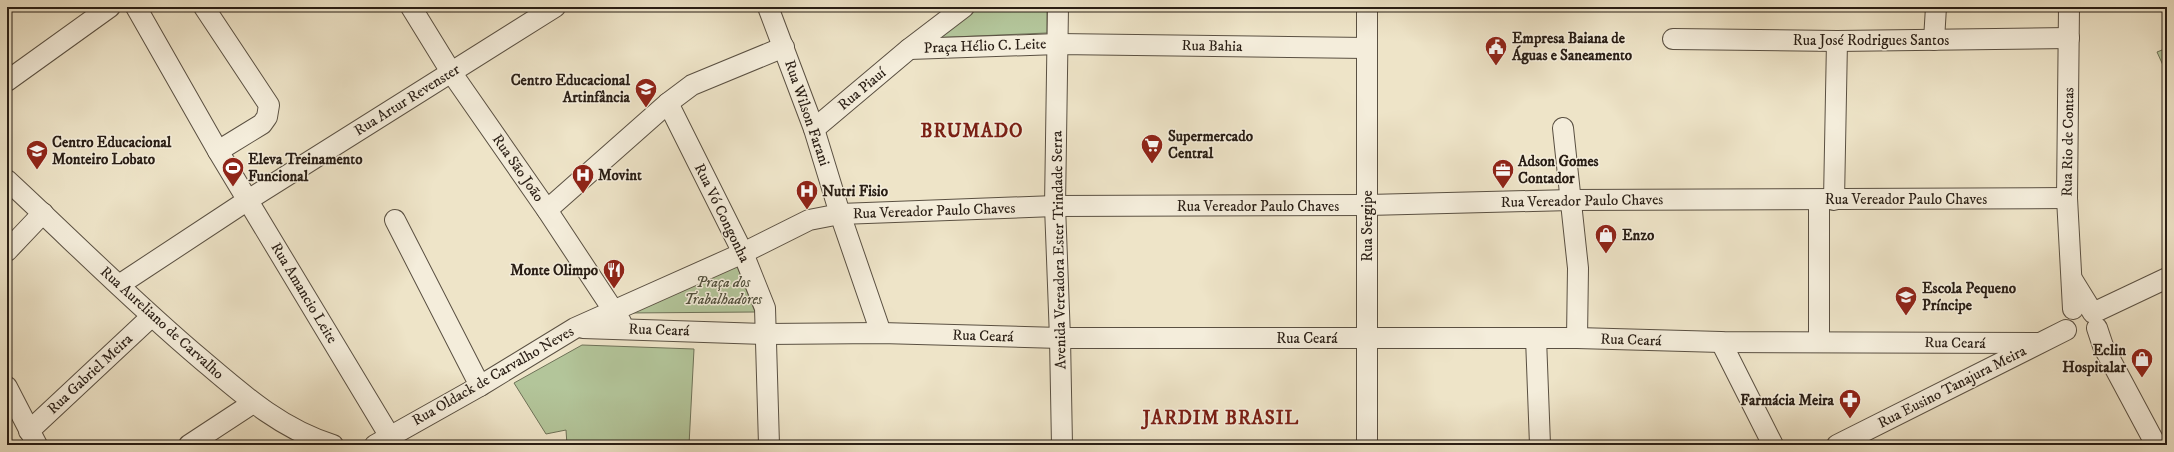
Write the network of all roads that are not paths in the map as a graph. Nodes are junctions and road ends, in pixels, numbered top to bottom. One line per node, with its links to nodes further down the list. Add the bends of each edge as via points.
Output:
1 (110, 7): 21 (street)
2 (136, 7): 25 (street, Rua Amancio Leite)
3 (204, 7): 25 (street, via 269,104 268,117 262,124)
4 (411, 7): 20 (street, Rua São João)
5 (555, 7): 20 (street, Rua Artur Revenster)
6 (768, 7): 17 (street, Rua Wilson Farani)
7 (964, 7): 19 (street, Praça Hélio C. Leite)
8 (1058, 7): 16 (street, Avenida Vereadora Ester Trindade Serra)
9 (1367, 7): 18 (street, Rua Sergipe)
10 (1936, 7): 14 (street)
11 (2070, 7): 12 (street, Rua Rio de Contas)
12 (2069, 38): 14 (street, Rua José Rodrigues Santos); 27 (street, Rua Rio de Contas)
13 (1673, 39): 15 (street, Rua José Rodrigues Santos)
14 (1934, 40): 15 (street, Rua José Rodrigues Santos)
15 (1837, 41): 30 (street)
16 (1058, 44): 18 (street, Rua Bahia); 19 (street, Praça Hélio C. Leite); 32 (street, Avenida Vereadora Ester Trindade Serra)
17 (784, 48): 22 (street, via 692,85); 23 (street, Rua Wilson Farani)
18 (1366, 48): 31 (street, Rua Sergipe)
19 (909, 49): 23 (street, Rua Piauí)
20 (451, 72): 28 (street, Rua Artur Revenster); 33 (street, Rua São João)
21 (7, 81)
22 (668, 103): 33 (street); 38 (street, Rua Vó Congonha)
23 (814, 128): 35 (street, Rua Wilson Farani)
24 (1563, 128): 29 (street)
25 (218, 151): 28 (street, Rua Amancio Leite)
26 (7, 180): 34 (street, Rua Aureliano de Carvalho)
27 (2067, 198): 30 (street, Rua Vereador Paulo Chaves); 39 (street, Rua Rio de Contas)
28 (248, 200): 41 (street, Rua Artur Revenster); 62 (street, Rua Amancio Leite)
29 (1571, 200): 30 (street, Rua Vereador Paulo Chaves); 31 (street, Rua Vereador Paulo Chaves); 54 (street, via 1578,268)
30 (1826, 200): 55 (street)
31 (1368, 205): 32 (street, Rua Vereador Paulo Chaves); 52 (street, Rua Sergipe)
32 (1055, 206): 35 (street, Rua Vereador Paulo Chaves); 51 (street, Avenida Vereadora Ester Trindade Serra)
33 (547, 210): 43 (street, Rua São João)
34 (43, 213): 37 (street); 41 (street, Rua Aureliano de Carvalho)
35 (840, 214): 38 (street, Rua Vereador Paulo Chaves, via 809,220); 49 (street, Rua Wilson Farani)
36 (395, 220): 58 (street)
37 (7, 251)
38 (743, 253): 43 (street, Rua Vereador Paulo Chaves); 50 (street, Rua Vó Congonha, via 765,308)
39 (2071, 278): 42 (street, Rua Rio de Contas); 48 (street)
40 (2167, 278): 48 (street)
41 (119, 285): 44 (street, Rua Aureliano de Carvalho)
42 (2073, 309): 47 (street, via 2065,321); 48 (street, via 2089,310)
43 (614, 311): 45 (street, Rua Oldack de Carvalho Neves); 46 (street, Rua São João)
44 (151, 317): 60 (street, Rua Aureliano de Carvalho); 61 (street, Rua Gabriel Meira)
45 (575, 328): 46 (street, Rua Ceará); 58 (street, Rua Oldack de Carvalho Neves)
46 (626, 328): 50 (street, Rua Ceará)
47 (2066, 330): 48 (street, via 2074,338); 57 (street, Rua Eusino Tanajura Meira)
48 (2095, 332): 71 (street)
49 (881, 333): 50 (street, Rua Ceará); 51 (street, Rua Ceará)
50 (767, 334): 65 (street, Rua Vó Congonha)
51 (1060, 338): 52 (street, Rua Ceará); 66 (street, Avenida Vereadora Ester Trindade Serra)
52 (1367, 338): 53 (street, Rua Ceará); 67 (street, Rua Sergipe)
53 (1536, 338): 54 (street, Rua Ceará); 68 (street)
54 (1577, 338): 56 (street, Rua Ceará)
55 (1819, 341): 56 (street, Rua Ceará); 57 (street, Rua Ceará)
56 (1721, 342): 69 (street)
57 (2039, 343): 70 (street, Rua Eusino Tanajura Meira)
58 (480, 386): 62 (street, Rua Oldack de Carvalho Neves)
59 (7, 387): 61 (street)
60 (253, 403): 63 (street); 64 (street, Rua Aureliano de Carvalho, via 284,424)
61 (33, 438)
62 (387, 442)
63 (189, 445)
64 (333, 445)
65 (769, 445)
66 (1062, 445)
67 (1367, 445)
68 (1540, 445)
69 (1773, 445)
70 (1838, 445)
71 (2156, 445)

